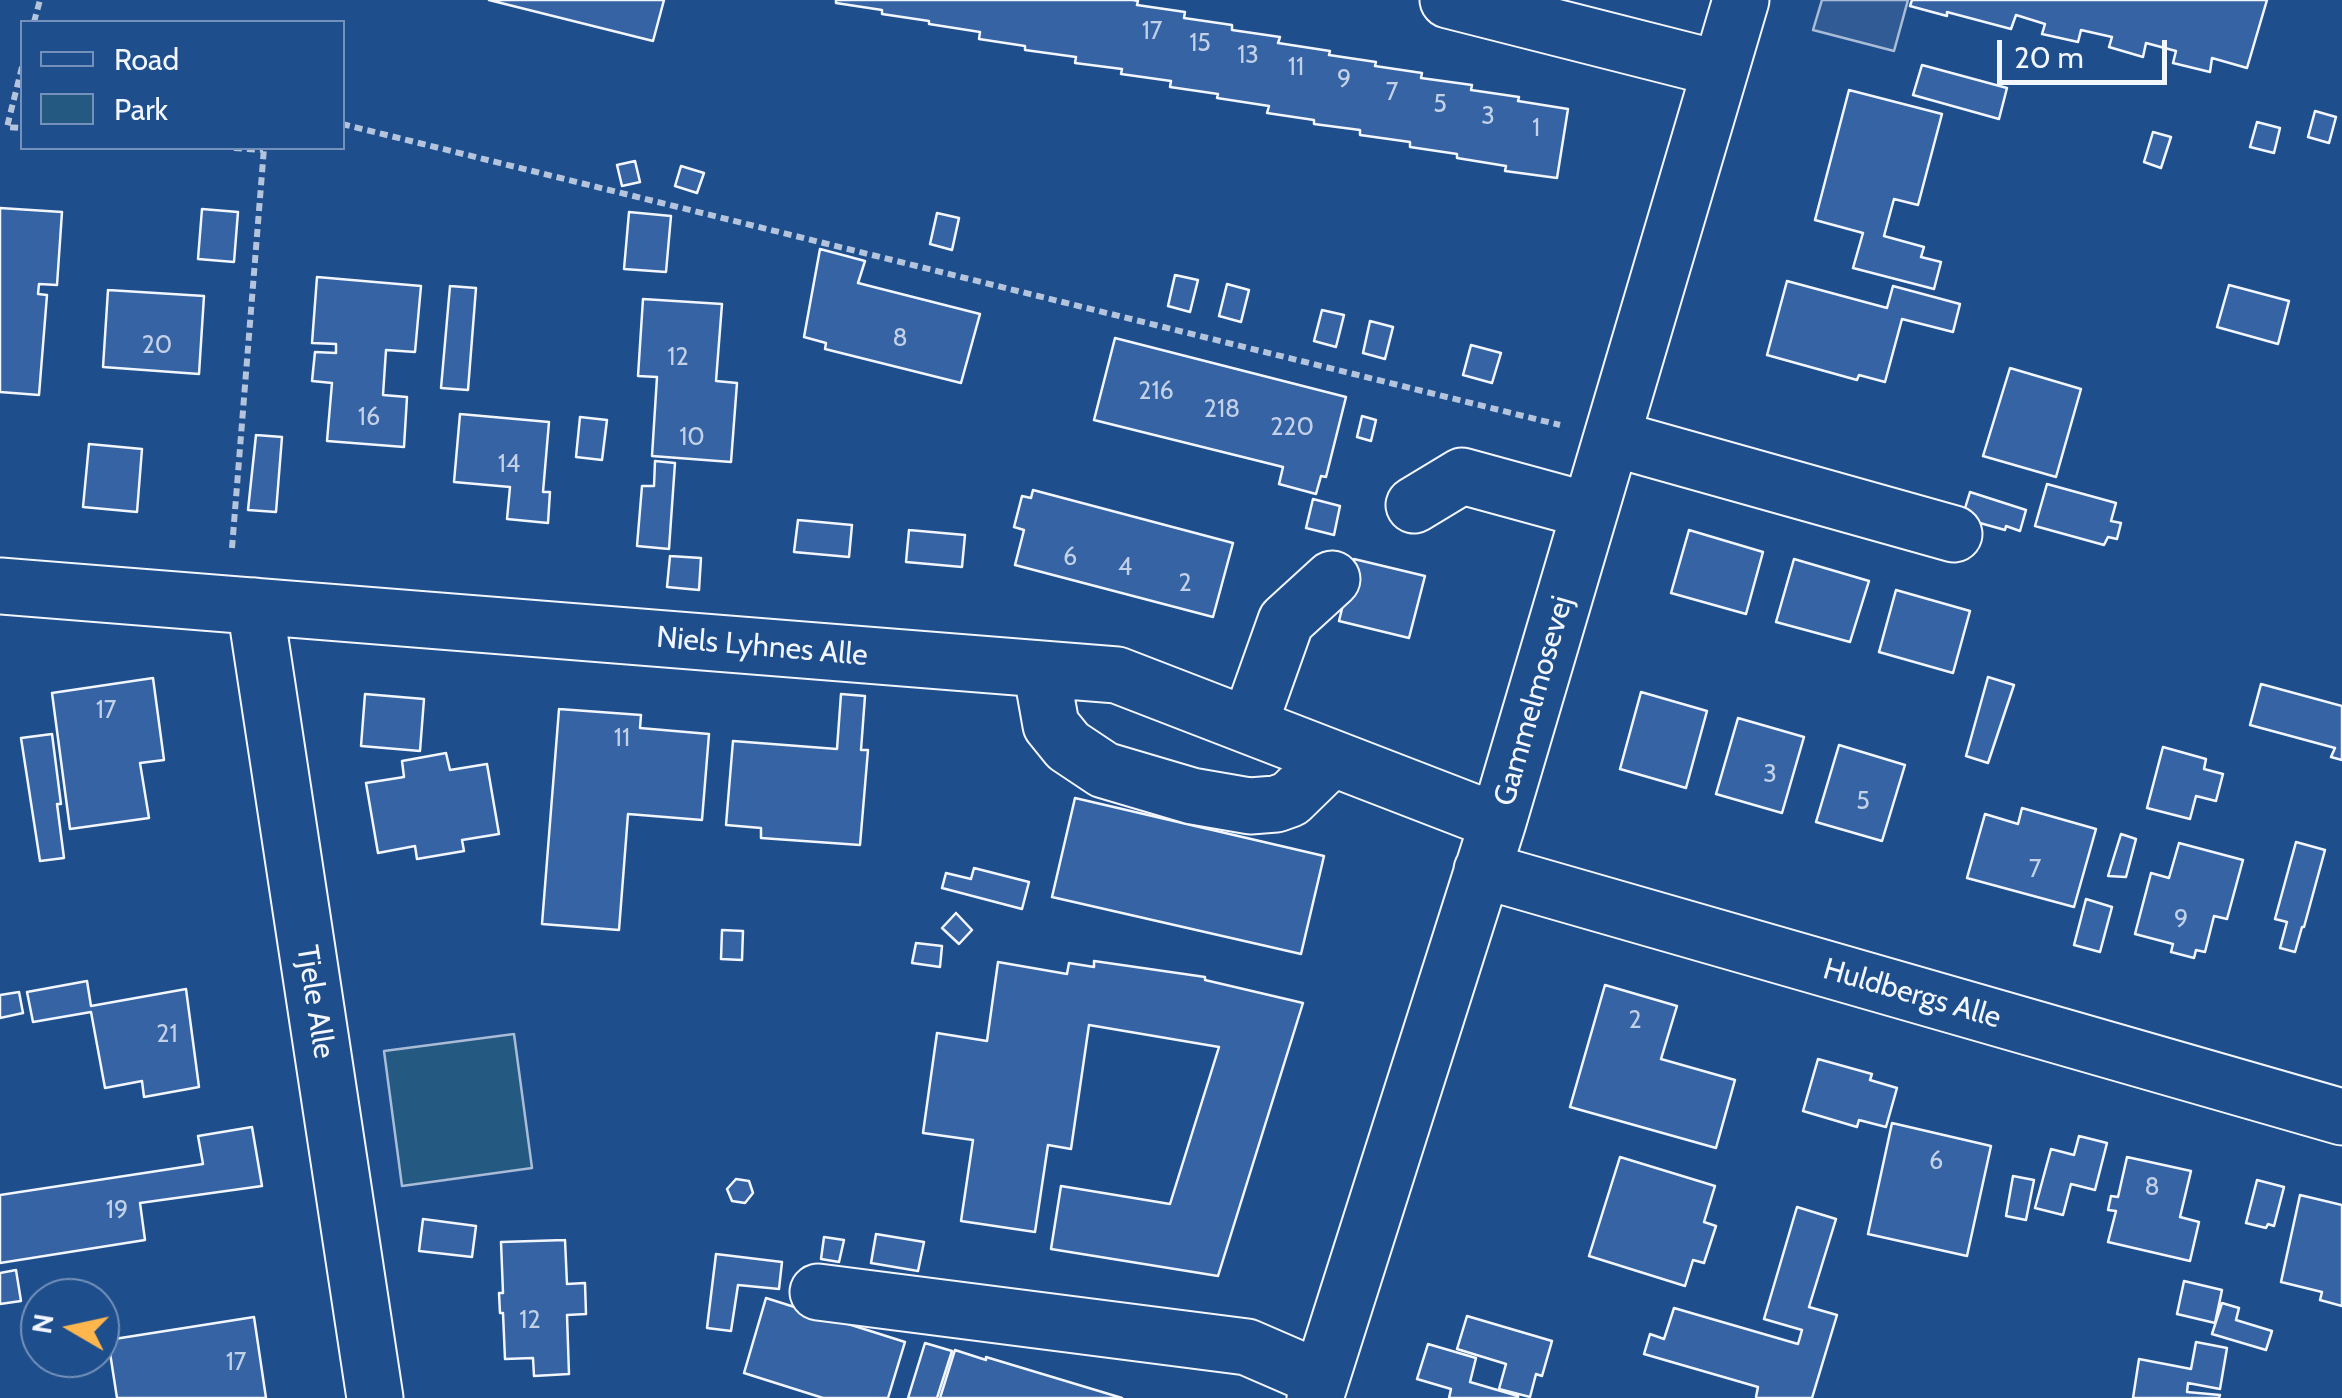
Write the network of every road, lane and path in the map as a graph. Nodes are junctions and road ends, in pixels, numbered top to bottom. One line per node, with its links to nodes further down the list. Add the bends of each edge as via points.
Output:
1 (1448, 0): 3 (street)
2 (1741, 0): 3 (street, Gammelmosevej)
3 (1720, 68): 8 (street, Gammelmosevej)
4 (20, 75): 6 (path, via 7,127)
5 (345, 125): 8 (path)
6 (20, 128)
7 (263, 150): 14 (path)
8 (1612, 438): 10 (street, Gammelmosevej); 11 (street)
9 (1414, 505): 10 (street, via 1462,476)
10 (1590, 511): 18 (street, Gammelmosevej)
11 (1954, 534)
12 (1332, 579): 16 (street, via 1286,621)
13 (0, 586): 14 (street, Niels Lyhnes Alle)
14 (242, 605): 15 (street, Niels Lyhnes Alle); 22 (street, Tjele Alle)
15 (1042, 669): 16 (street, Niels Lyhnes Alle, via 1117,675); 17 (street, via 1051,726 1104,770 1250,806 1290,799)
16 (1249, 726): 17 (street, Niels Lyhnes Alle)
17 (1332, 758): 18 (street, Niels Lyhnes Alle)
18 (1490, 846): 19 (street, Huldbergs Alle); 21 (street, Gammelmosevej)
19 (2342, 1117)
20 (818, 1292): 21 (street, via 1247,1346)
21 (1318, 1389)
22 (376, 1398)

